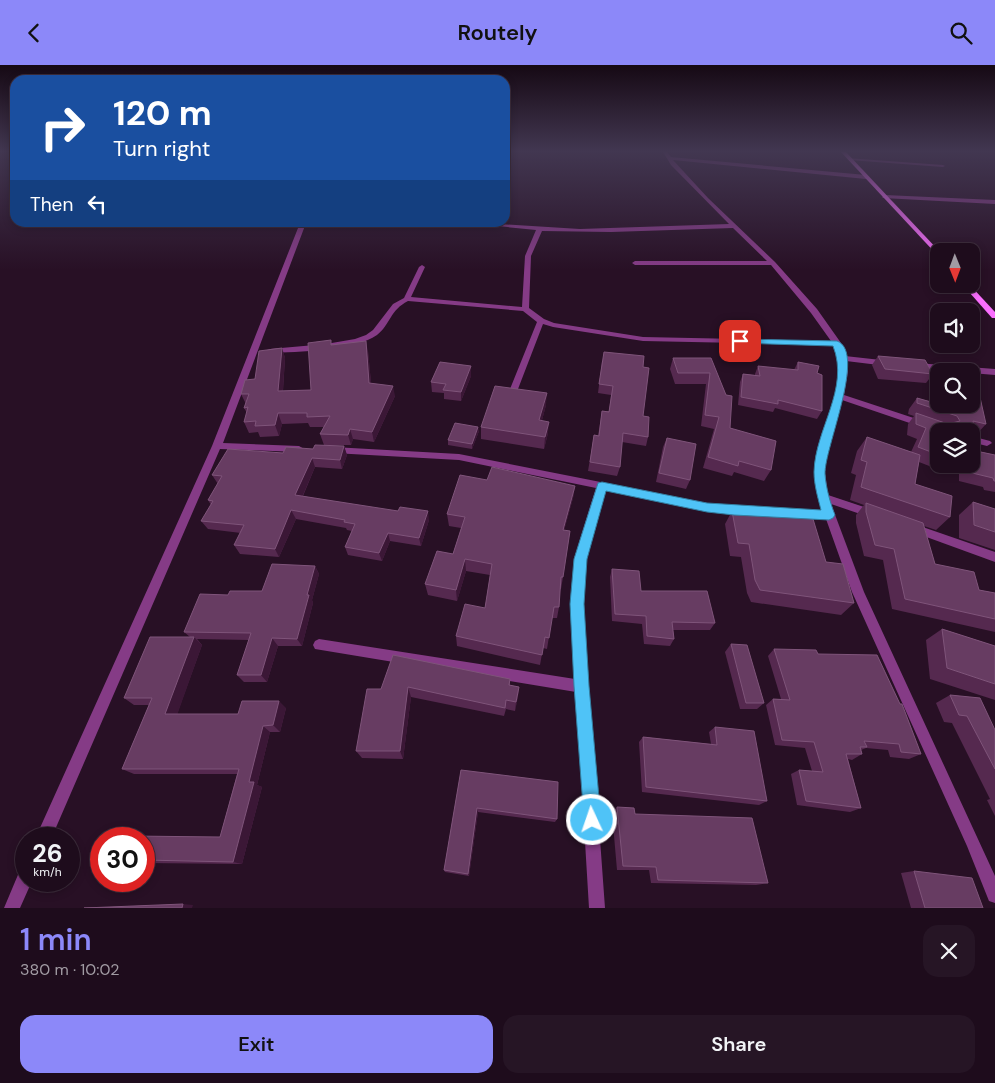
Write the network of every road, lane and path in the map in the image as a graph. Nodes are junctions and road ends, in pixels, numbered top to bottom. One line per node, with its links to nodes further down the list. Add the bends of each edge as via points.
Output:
1 (699, 191): 7 (street)
2 (880, 191): 3 (main road)
3 (885, 197): 4 (street); 9 (main road)
4 (995, 202)
5 (510, 226): 8 (street)
6 (301, 227): 19 (street)
7 (735, 227): 8 (street, via 609,231); 11 (street)
8 (540, 229): 15 (street, via 528,256)
9 (930, 245)
10 (635, 263): 11 (street)
11 (773, 263): 18 (street)
12 (422, 267): 14 (street)
13 (973, 293): 16 (main road)
14 (407, 299): 15 (street); 19 (street, via 391,308 376,332 364,339)
15 (525, 309): 17 (street)
16 (995, 316)
17 (541, 321): 18 (street, via 643,339); 22 (street)
18 (837, 343): 20 (street)
19 (252, 353): 27 (street)
20 (842, 358): 21 (street); 23 (street, via 844,371)
21 (995, 372)
22 (514, 389)
23 (839, 396): 24 (street); 29 (street, via 822,455)
24 (930, 426)
25 (980, 441): 26 (street)
26 (987, 443)
27 (217, 446): 28 (street, via 459,457); 36 (street)
28 (602, 486): 30 (street, via 734,511); 35 (street, via 580,559 577,604)
29 (823, 497): 30 (street); 31 (street)
30 (829, 515): 38 (street, via 858,592)
31 (880, 516)
32 (908, 526): 33 (street)
33 (995, 557)
34 (319, 645): 35 (street)
35 (581, 686): 40 (street)
36 (48, 827)
37 (19, 892): 39 (street)
38 (995, 895)
39 (12, 908)
40 (598, 908)

